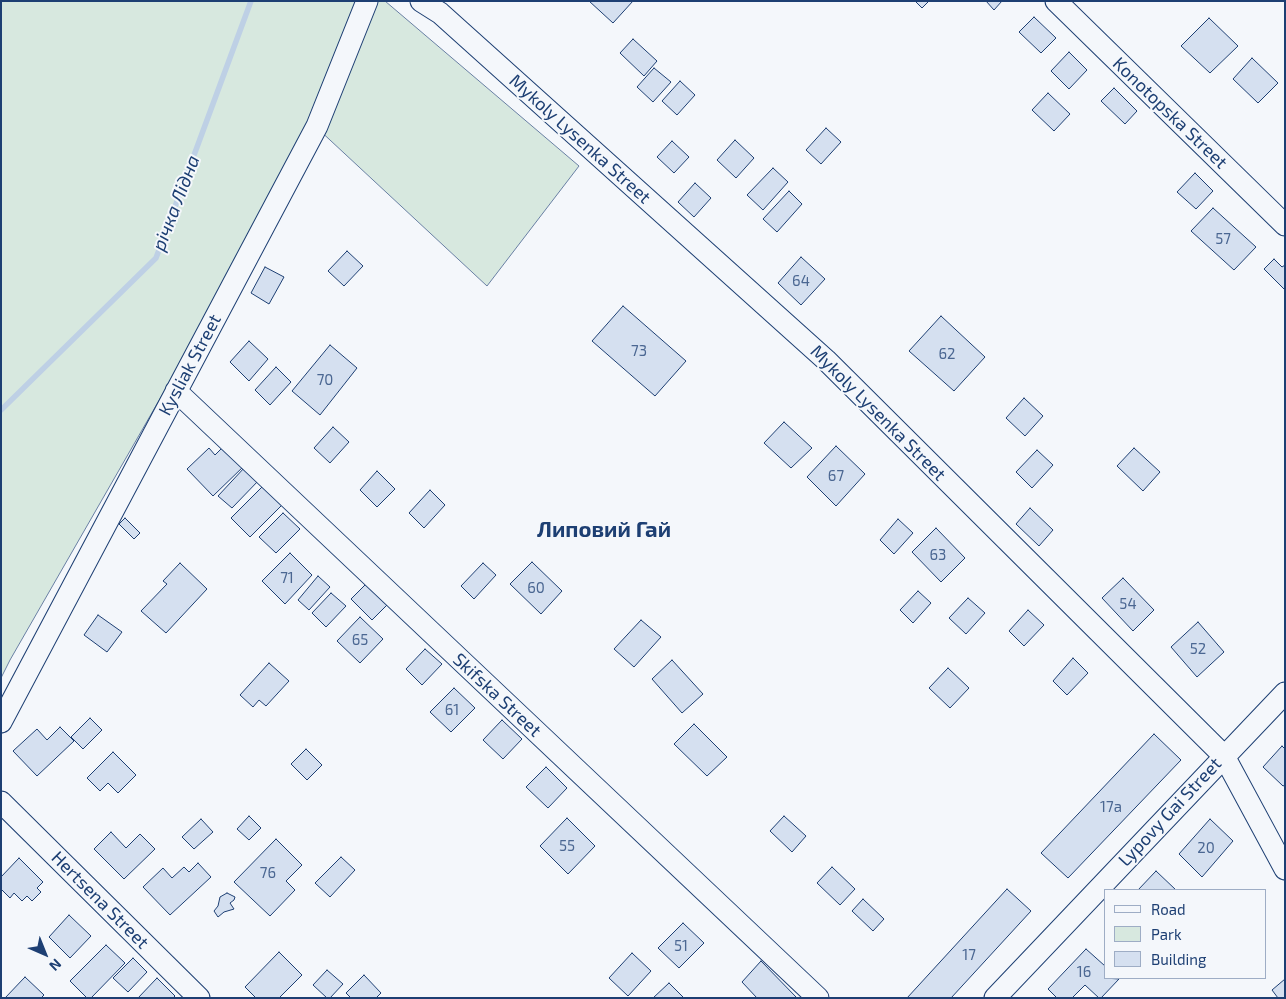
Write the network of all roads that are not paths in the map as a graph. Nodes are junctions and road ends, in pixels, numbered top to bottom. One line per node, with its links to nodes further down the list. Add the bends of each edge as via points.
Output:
1 (367, 1): 5 (street, Kysliak Street, via 316,126)
2 (421, 1): 8 (street, Mykoly Lysenka Street, via 440,13 826,360)
3 (1056, 1): 4 (street, Konotopska Street)
4 (1285, 225)
5 (176, 391): 7 (street, Kysliak Street); 12 (street, Skifska Street)
6 (1285, 693): 8 (street, Lypovy Gai Street)
7 (1, 722)
8 (1224, 756): 10 (street, Mykoly Lysenka Street); 13 (street, Lypovy Gai Street)
9 (1, 802): 11 (street, Hertsena Street)
10 (1285, 870)
11 (199, 998)
12 (818, 998)
13 (995, 998)

